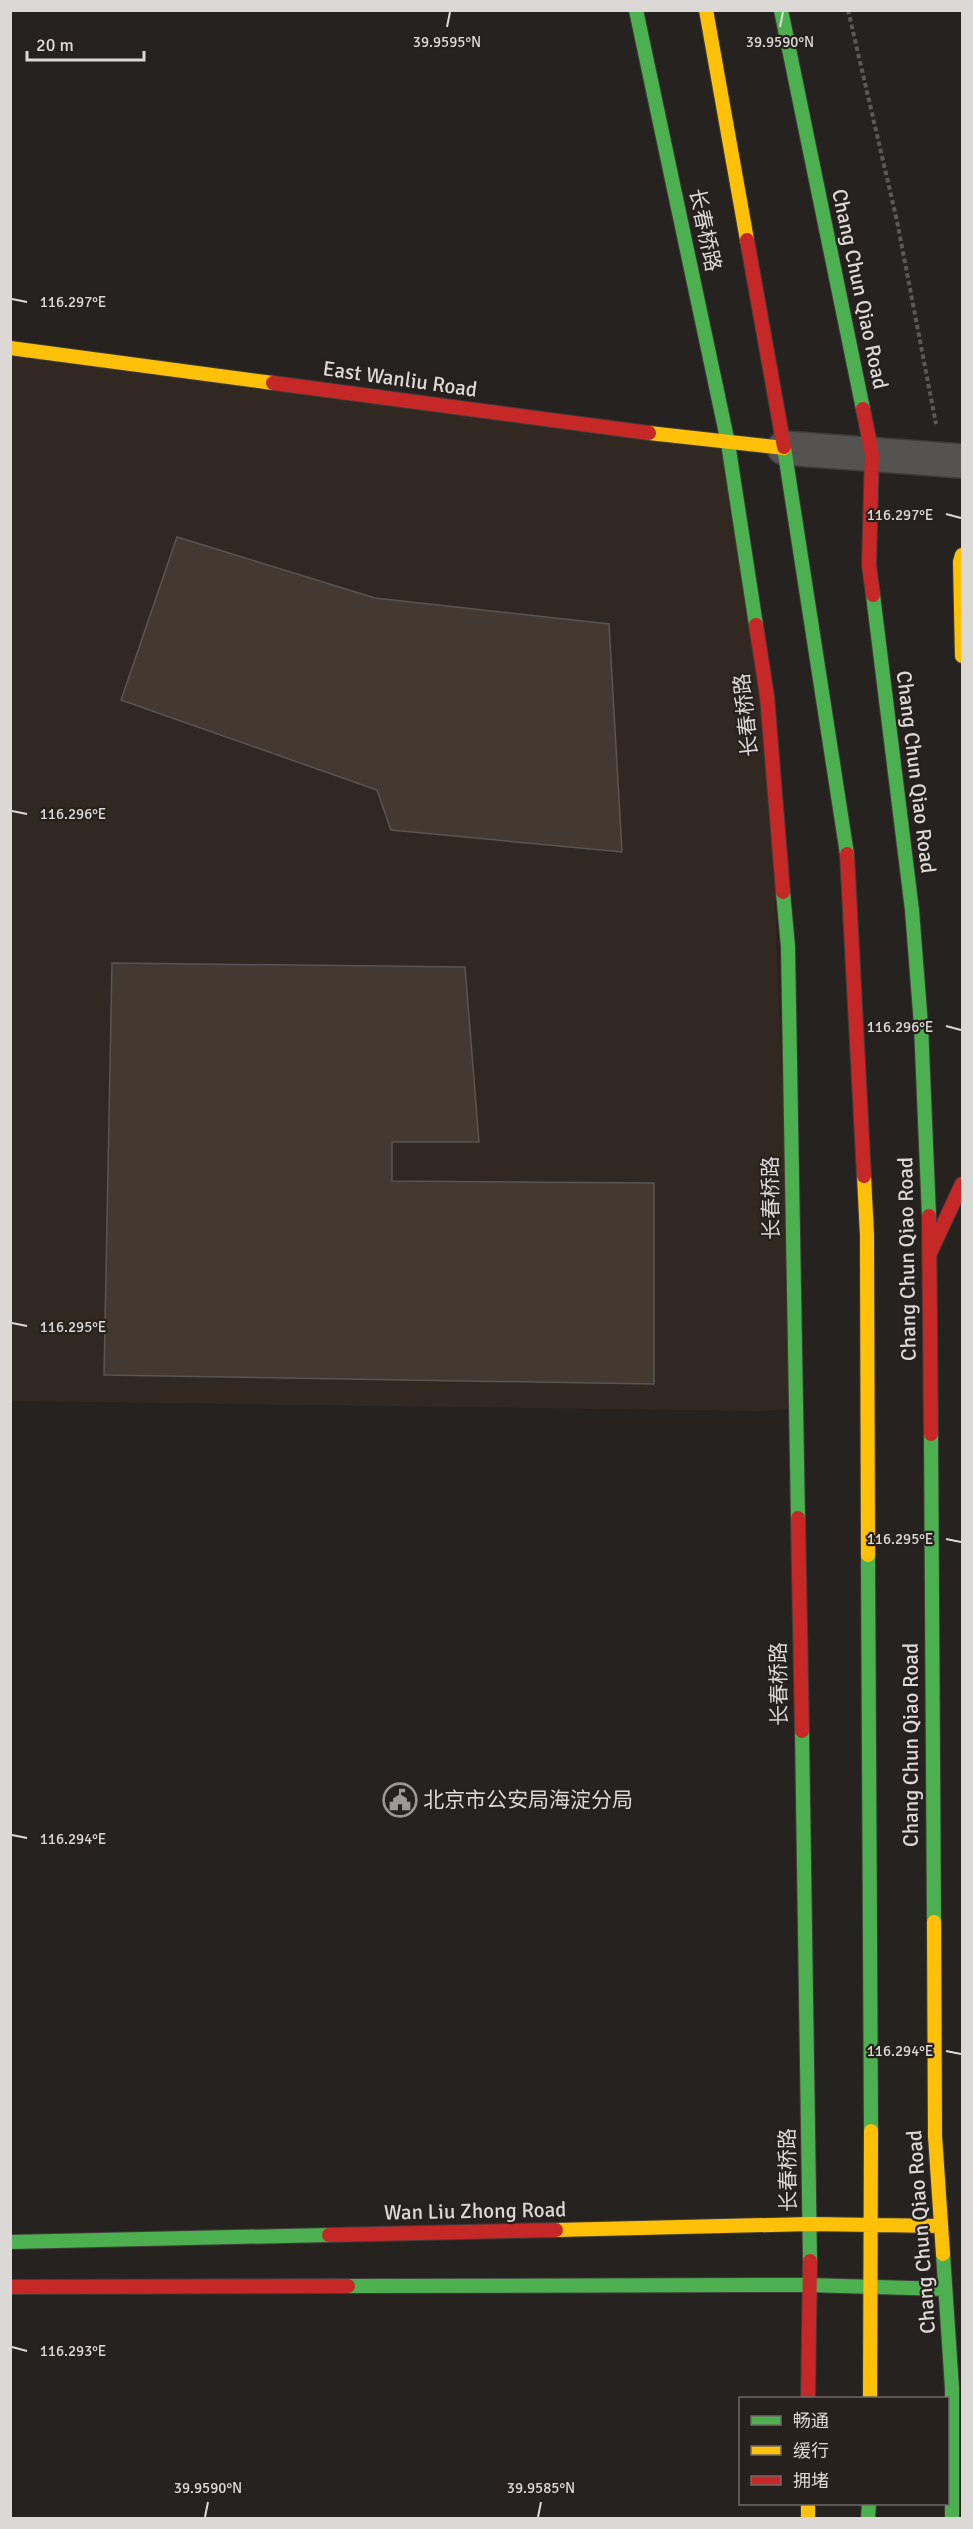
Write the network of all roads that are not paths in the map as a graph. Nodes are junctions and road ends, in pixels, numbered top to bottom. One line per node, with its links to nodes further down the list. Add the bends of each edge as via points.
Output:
1 (636, 10): 5 (main road, 长春桥路)
2 (706, 10): 6 (main road, Chang Chun Qiao Road)
3 (782, 10): 7 (main road, Chang Chun Qiao Road)
4 (10, 348): 5 (main road, East Wanliu Road)
5 (728, 443): 6 (main road, East Wanliu Road); 13 (main road, 长春桥路, via 767,696 788,947)
6 (784, 448): 7 (street); 14 (main road, Chang Chun Qiao Road, via 846,842 867,1236)
7 (872, 454): 8 (street); 12 (main road, Chang Chun Qiao Road, via 869,565 912,910)
8 (953, 461)
9 (963, 555): 10 (main road)
10 (963, 656)
11 (963, 1184): 12 (main road)
12 (930, 1253): 15 (main road, Chang Chun Qiao Road, via 935,2124)
13 (810, 2224): 14 (main road, Wan Liu Zhong Road); 16 (main road, Wan Liu Zhong Road); 17 (main road, 长春桥路)
14 (871, 2224): 15 (main road, Wan Liu Zhong Road); 18 (main road, Chang Chun Qiao Road)
15 (941, 2226): 20 (main road, Chang Chun Qiao Road)
16 (10, 2242)
17 (807, 2285): 18 (main road); 19 (main road); 21 (main road, 长春桥路)
18 (870, 2286): 20 (main road); 22 (main road, Chang Chun Qiao Road)
19 (10, 2287)
20 (945, 2289): 23 (main road, Chang Chun Qiao Road, via 952,2388)
21 (808, 2397)
22 (870, 2397)
23 (952, 2518)

